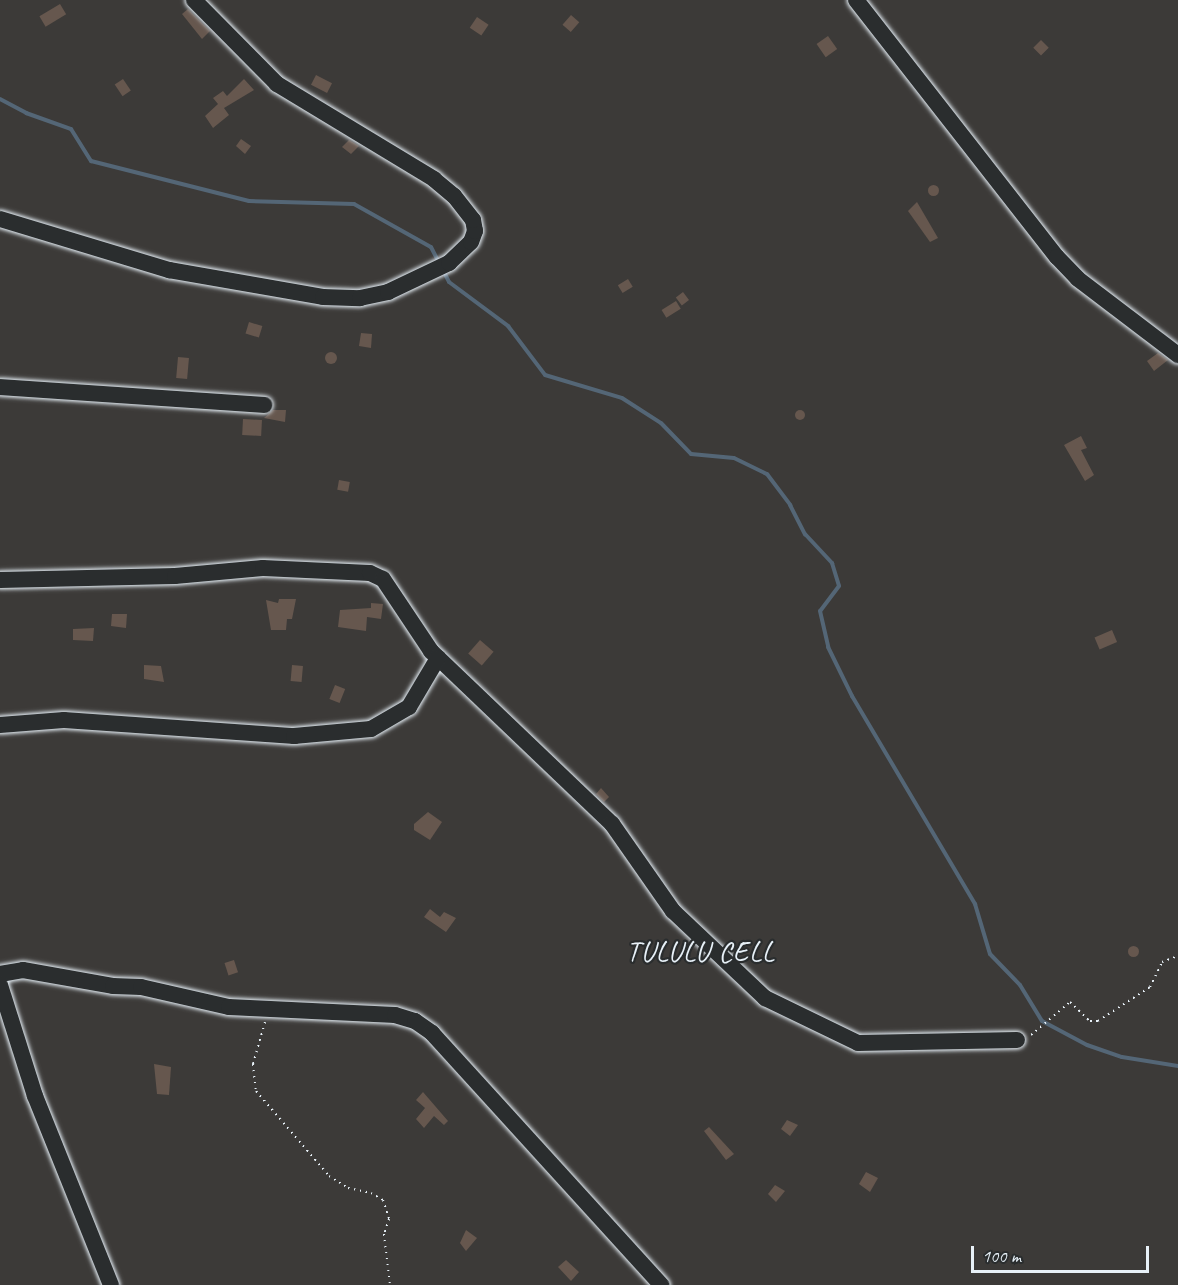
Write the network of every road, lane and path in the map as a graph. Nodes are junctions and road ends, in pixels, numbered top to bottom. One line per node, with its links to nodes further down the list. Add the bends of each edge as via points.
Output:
1 (194, 0): 3 (street, via 277,84 434,179 454,196 473,220 471,242 442,267 388,292 360,298 323,297 169,270)
2 (856, 0): 4 (street, via 1057,257 1078,279)
3 (0, 219)
4 (1178, 355)
5 (0, 387): 6 (street)
6 (264, 405)
7 (0, 580): 8 (street, via 175,576 263,568 370,573 383,579)
8 (438, 658): 9 (street, via 409,706 371,729 294,736 64,720); 15 (street, via 612,824 673,911 765,998 858,1043)
9 (0, 725)
10 (1178, 956): 14 (path, via 1162,962 1150,987 1098,1021 1090,1020 1070,1002)
11 (0, 974): 13 (street, via 23,970 113,986 141,987 229,1007)
12 (0, 985): 16 (street, via 35,1096)
13 (267, 1010): 17 (path, via 254,1064 256,1091 329,1176 348,1188 371,1192 383,1200 389,1219 384,1234); 18 (street, via 395,1015 415,1021 432,1033)
14 (1039, 1028)
15 (1017, 1040)
16 (111, 1285)
17 (390, 1285)
18 (661, 1285)

